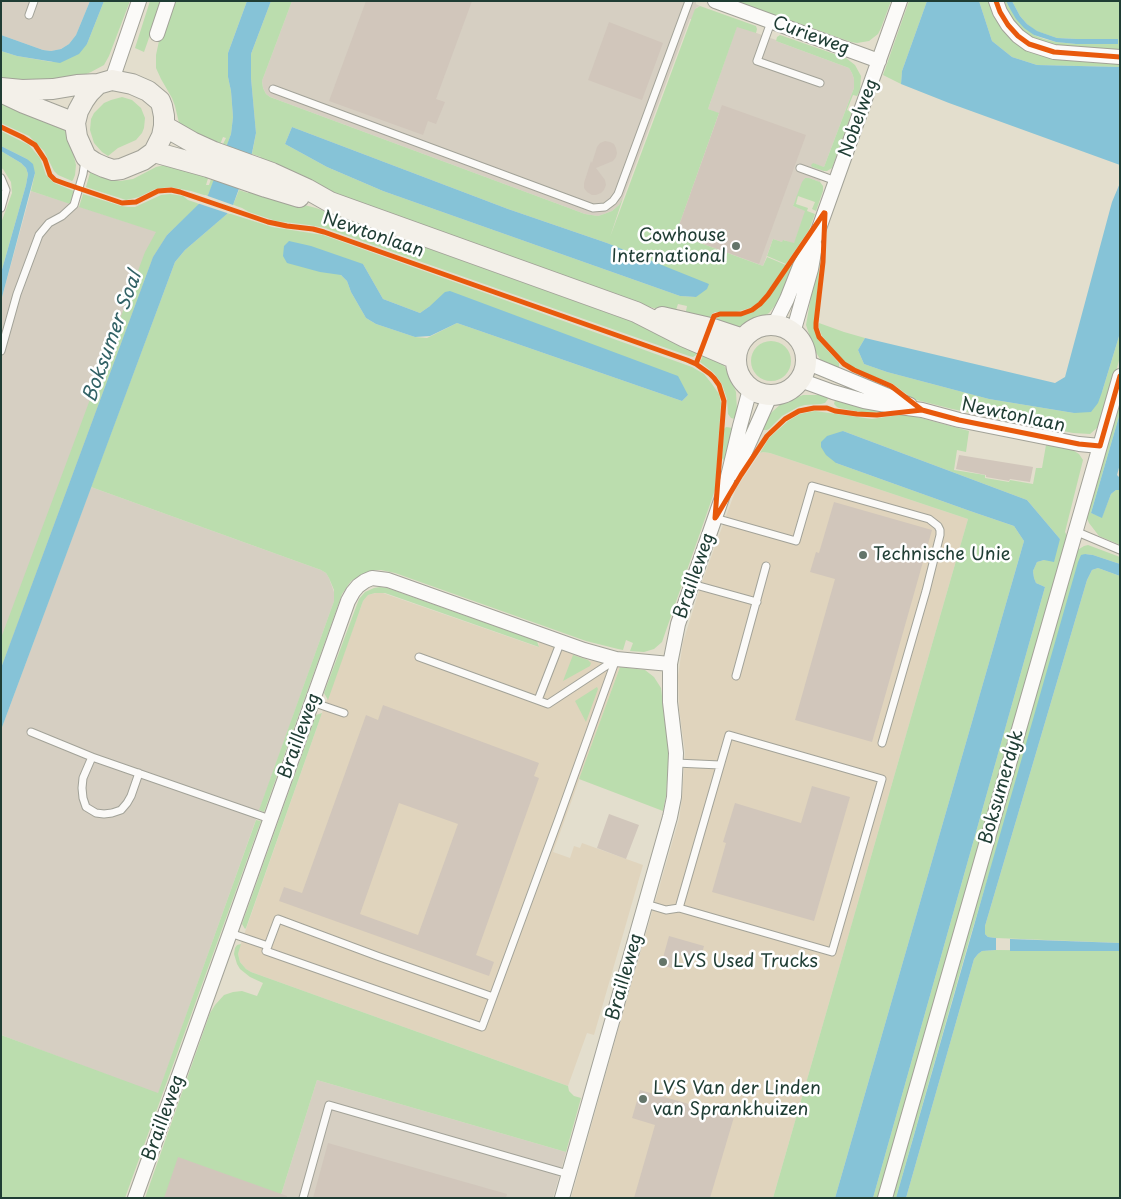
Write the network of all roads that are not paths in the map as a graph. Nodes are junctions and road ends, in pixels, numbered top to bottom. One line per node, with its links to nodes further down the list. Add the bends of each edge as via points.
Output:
1 (34, 1): 8 (lane)
2 (139, 1): 13 (street)
3 (168, 1): 10 (street)
4 (689, 1): 16 (lane, via 618,194 605,207 593,208)
5 (716, 1): 9 (street, Curieweg)
6 (900, 1): 12 (street, Nobelweg)
7 (996, 1): 11 (street, via 1008,25 1029,44 1054,52)
8 (30, 15)
9 (772, 22): 12 (street, Curieweg); 14 (lane, via 757,61)
10 (157, 34)
11 (1120, 57)
12 (879, 61): 25 (street, Nobelweg)
13 (105, 82): 15 (street, via 53,89); 18 (street, via 84,100); 19 (street, via 126,82 148,91 160,101)
14 (820, 83)
15 (1, 88)
16 (273, 89)
17 (1, 92): 18 (street)
18 (75, 123): 21 (street)
19 (164, 126): 20 (street); 22 (street, Newtonlaan, via 192,142)
20 (154, 152): 21 (street, via 143,160 113,170); 22 (street, Newtonlaan)
21 (86, 157): 32 (lane, via 74,205 49,223 39,235)
22 (215, 161): 28 (street, Newtonlaan, via 307,189 330,202)
23 (800, 168): 25 (lane)
24 (1, 178): 26 (lane, via 6,190)
25 (836, 181): 27 (street, Nobelweg)
26 (1, 208)
27 (817, 234): 29 (street, Nobelweg); 30 (street, Nobelweg)
28 (636, 312): 31 (street, Newtonlaan); 33 (street, Newtonlaan)
29 (774, 325): 30 (street); 31 (street, via 751,330)
30 (794, 333): 34 (street, via 805,350)
31 (743, 338): 33 (street)
32 (1, 350)
33 (736, 359): 36 (street, via 742,381)
34 (803, 371): 37 (street, via 792,388); 38 (street, Newtonlaan, via 840,376); 38 (street, Newtonlaan, via 833,392)
35 (1120, 376): 39 (street, Boksumerdyk)
36 (750, 389): 37 (street); 40 (street, Brailleweg)
37 (770, 396): 40 (street, Brailleweg)
38 (922, 410): 39 (street, Newtonlaan)
39 (1100, 446): 42 (street, Boksumerdyk)
40 (725, 489): 41 (street, Brailleweg)
41 (715, 518): 45 (street, Brailleweg); 56 (lane, via 796,541 812,486 929,519 938,526 940,535 926,591)
42 (1075, 531): 43 (lane); 71 (street, Boksumerdyk)
43 (1120, 550)
44 (766, 566): 46 (lane)
45 (692, 584): 46 (lane); 50 (street, Brailleweg, via 678,624)
46 (757, 602): 51 (lane)
47 (561, 642): 49 (street, Brailleweg); 52 (lane); 53 (street, Brailleweg, via 388,580 372,578 358,586 348,601)
48 (419, 657): 52 (lane)
49 (616, 659): 50 (street, Brailleweg); 52 (lane, via 548,704); 66 (lane)
50 (670, 664): 58 (street, Brailleweg)
51 (736, 676)
52 (538, 700)
53 (312, 702): 54 (lane); 61 (street, Brailleweg)
54 (344, 713)
55 (31, 732): 57 (lane)
56 (882, 743)
57 (92, 757): 60 (lane); 60 (lane, via 82,788 86,807 96,812 104,814 121,810)
58 (676, 763): 59 (lane); 62 (street, Brailleweg, via 670,817)
59 (720, 765): 63 (lane); 63 (lane, via 729,735 882,779 832,952)
60 (139, 773): 61 (lane)
61 (270, 819): 64 (street, Brailleweg)
62 (646, 904): 63 (lane, via 666,910); 67 (street, Brailleweg)
63 (679, 908)
64 (230, 933): 65 (lane); 68 (street, Brailleweg)
65 (268, 946): 66 (lane, via 278,919); 66 (lane, via 266,951 482,1027)
66 (493, 997)
67 (568, 1174): 69 (lane, via 329,1106); 70 (street, Brailleweg)
68 (135, 1198)
69 (302, 1198)
70 (562, 1198)
71 (885, 1198)

